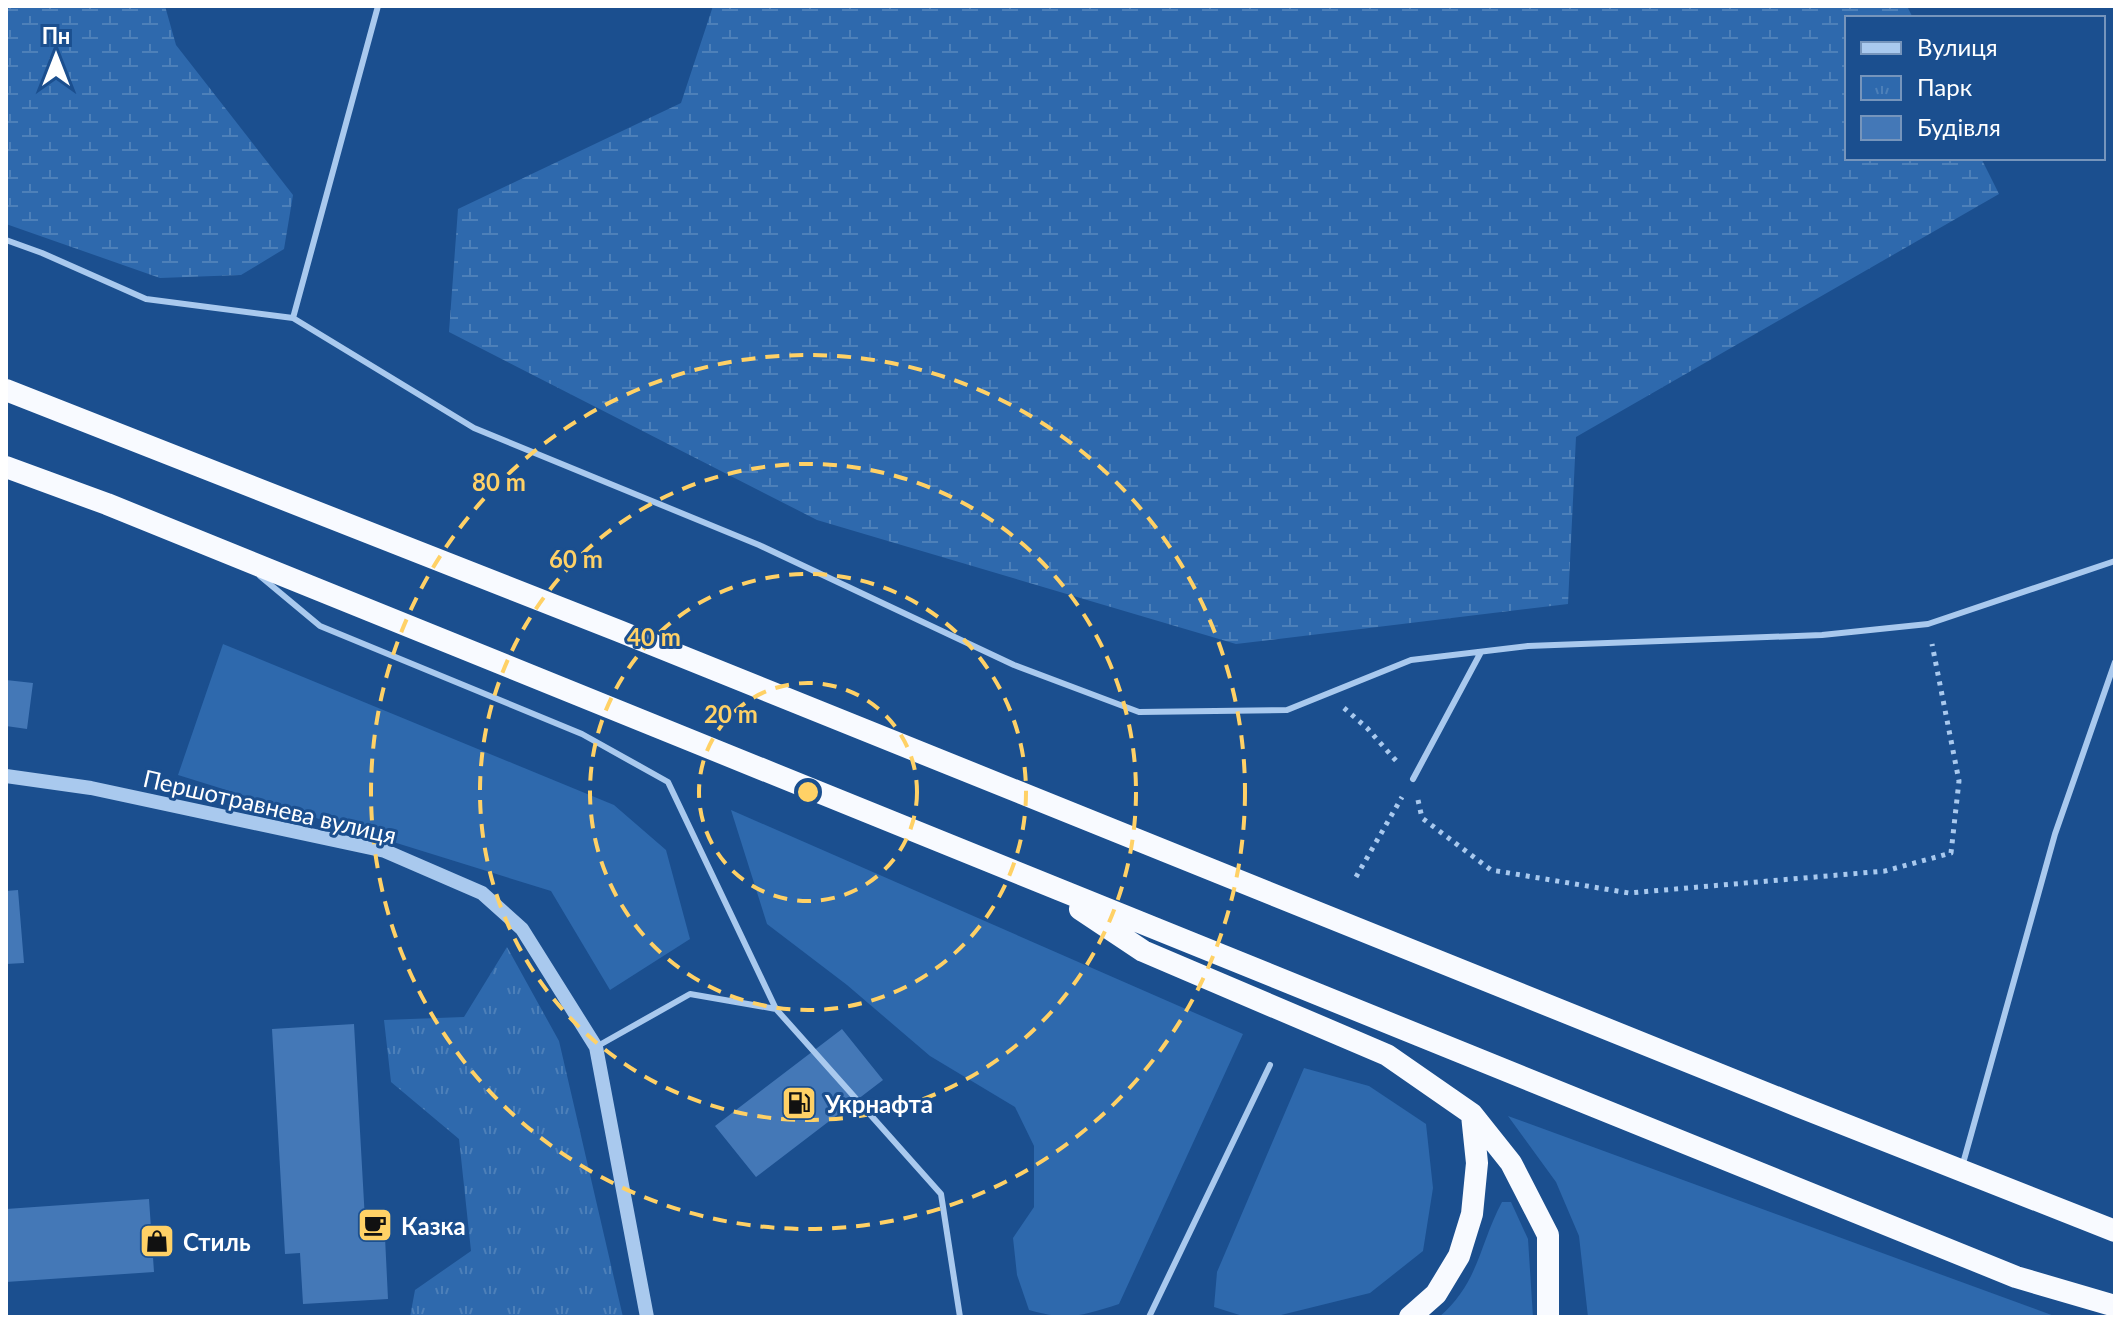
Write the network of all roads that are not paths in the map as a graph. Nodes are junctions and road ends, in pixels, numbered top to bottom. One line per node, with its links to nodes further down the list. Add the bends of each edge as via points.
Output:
1 (378, 6): 3 (lane)
2 (6, 240): 3 (lane, via 146,299)
3 (293, 318): 8 (lane, via 474,428 759,545 1014,665 1139,712 1287,710 1411,660)
4 (6, 390): 17 (highway)
5 (6, 467): 6 (highway)
6 (239, 558): 12 (highway); 13 (lane, via 320,626 582,734 668,782)
7 (2115, 561): 8 (lane, via 1928,624 1822,635)
8 (1481, 652): 11 (lane)
9 (2115, 662): 17 (lane, via 2055,834)
10 (6, 776): 14 (street, Першотравнева вулиця, via 91,788 385,851 482,893 522,929)
11 (1413, 779)
12 (1039, 882): 16 (highway, via 1143,951 1387,1055); 19 (highway, via 2016,1277)
13 (776, 1009): 14 (lane, via 690,994); 21 (lane, via 941,1194)
14 (596, 1047): 20 (street, Першотравнева вулиця)
15 (1270, 1065): 22 (lane)
16 (1472, 1114): 23 (highway, via 1477,1163 1464,1242 1436,1294); 24 (highway, via 1511,1163 1548,1235)
17 (1961, 1171): 18 (highway)
18 (2115, 1231)
19 (2115, 1306)
20 (647, 1317)
21 (960, 1317)
22 (1149, 1317)
23 (1410, 1317)
24 (1548, 1317)

